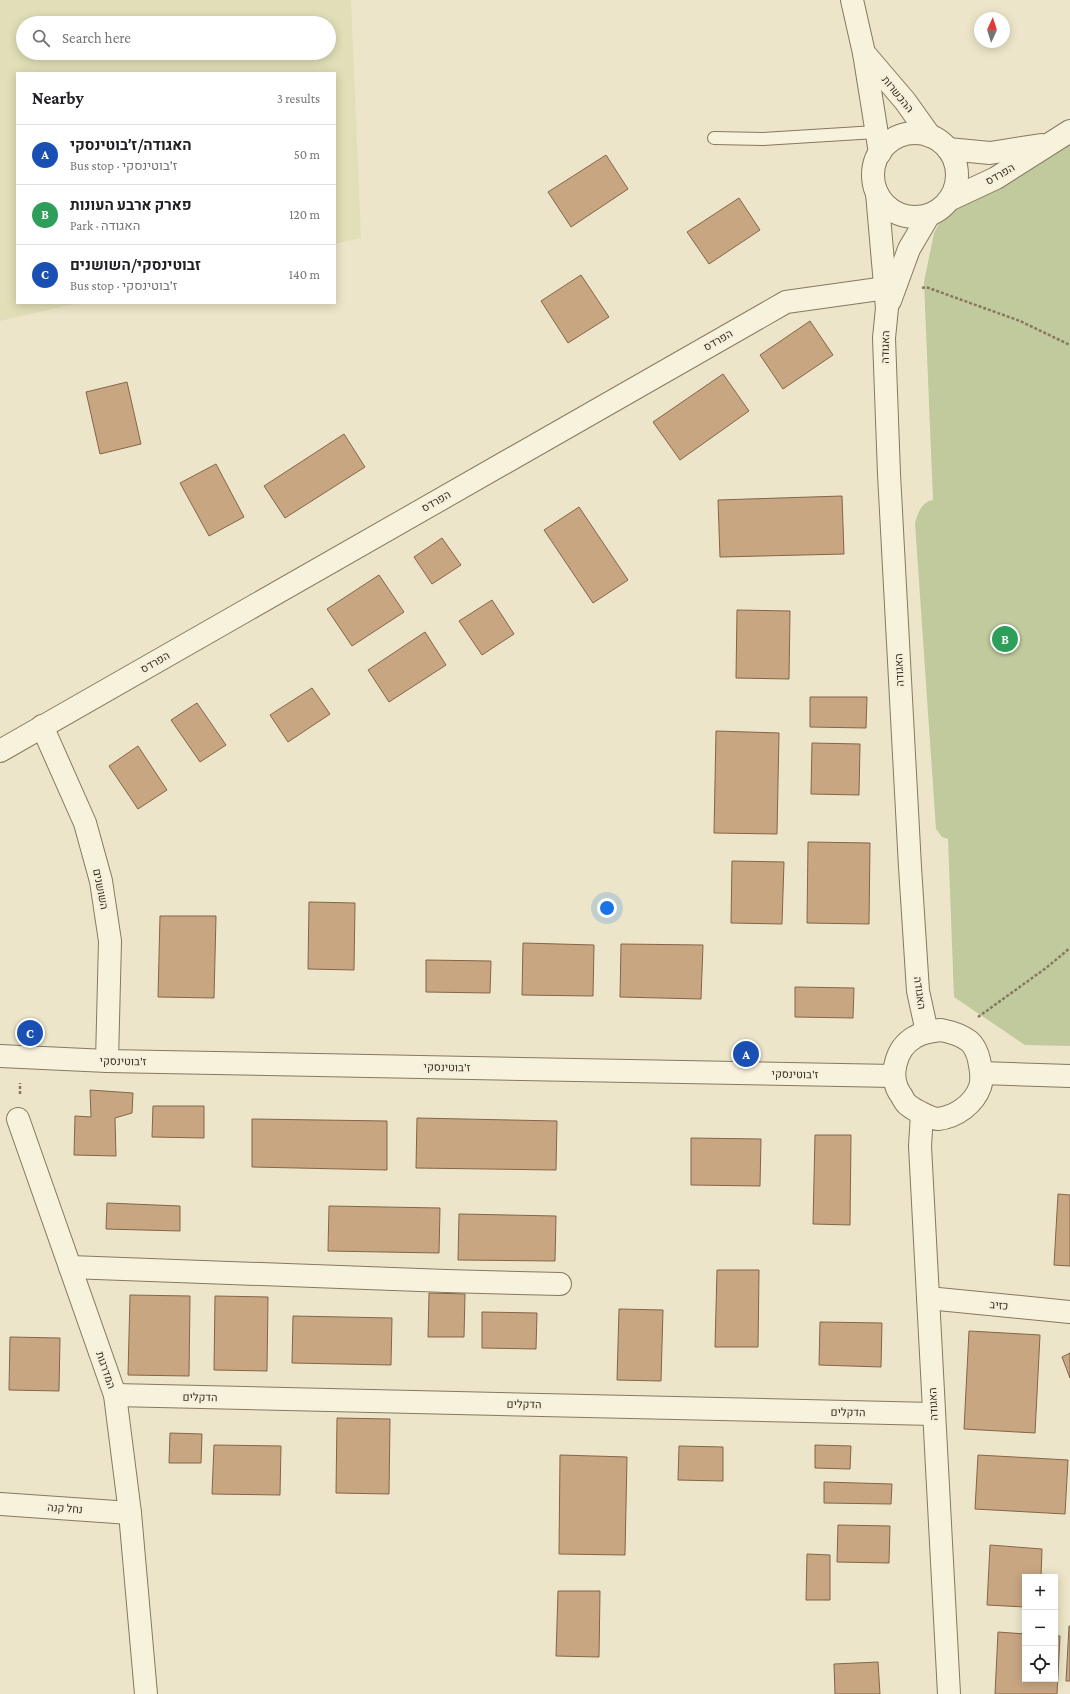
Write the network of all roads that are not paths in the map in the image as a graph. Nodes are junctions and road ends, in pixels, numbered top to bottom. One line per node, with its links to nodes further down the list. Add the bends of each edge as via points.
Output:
1 (852, 0): 2 (street, ההכשרות)
2 (864, 53): 4 (street, ההכשרות, via 905,101); 6 (street, ההכשרות)
3 (1070, 131): 7 (street, הפרדס)
4 (930, 136): 6 (street, via 902,136 890,142); 8 (street)
5 (714, 138): 6 (lane)
6 (878, 143): 9 (street, via 873,173)
7 (1050, 144): 8 (street, הפרדס, via 990,153); 10 (street, הפרדס, via 996,178)
8 (948, 149): 10 (street, via 957,170 956,186)
9 (877, 194): 11 (street, via 891,209 900,214 914,217); 12 (street, האגודה)
10 (949, 200): 11 (street)
11 (929, 215): 12 (street, האגודה, via 909,249)
12 (889, 296): 13 (street, הפרדס, via 786,302); 15 (street, האגודה, via 884,338 894,595 918,991)
13 (42, 726): 14 (street, הפרדס); 17 (street, השושנים, via 85,823 101,882 110,941)
14 (0, 752)
15 (927, 1032): 18 (street, via 941,1030 970,1042 978,1056); 19 (street, via 913,1037 903,1048 896,1061)
16 (0, 1056): 17 (street, ז'בוטינסקי)
17 (107, 1061): 19 (street, ז'בוטינסקי)
18 (982, 1073): 20 (street); 21 (street, via 980,1087 974,1099 964,1109 938,1119)
19 (894, 1076): 21 (street, via 898,1092 908,1105)
20 (1070, 1076)
21 (922, 1114): 25 (street, האגודה, via 920,1146)
22 (18, 1119): 23 (street, המדרגות)
23 (70, 1267): 24 (street); 27 (street, המדרגות)
24 (560, 1284)
25 (928, 1298): 26 (street, כזיב); 28 (street, האגודה)
26 (1070, 1312)
27 (115, 1395): 28 (street, הדקלים); 30 (street, המדרגות)
28 (933, 1414): 32 (street, האגודה)
29 (0, 1504): 30 (street, נחל קנה)
30 (130, 1513): 31 (street, המדרגות)
31 (146, 1694)
32 (949, 1694)

